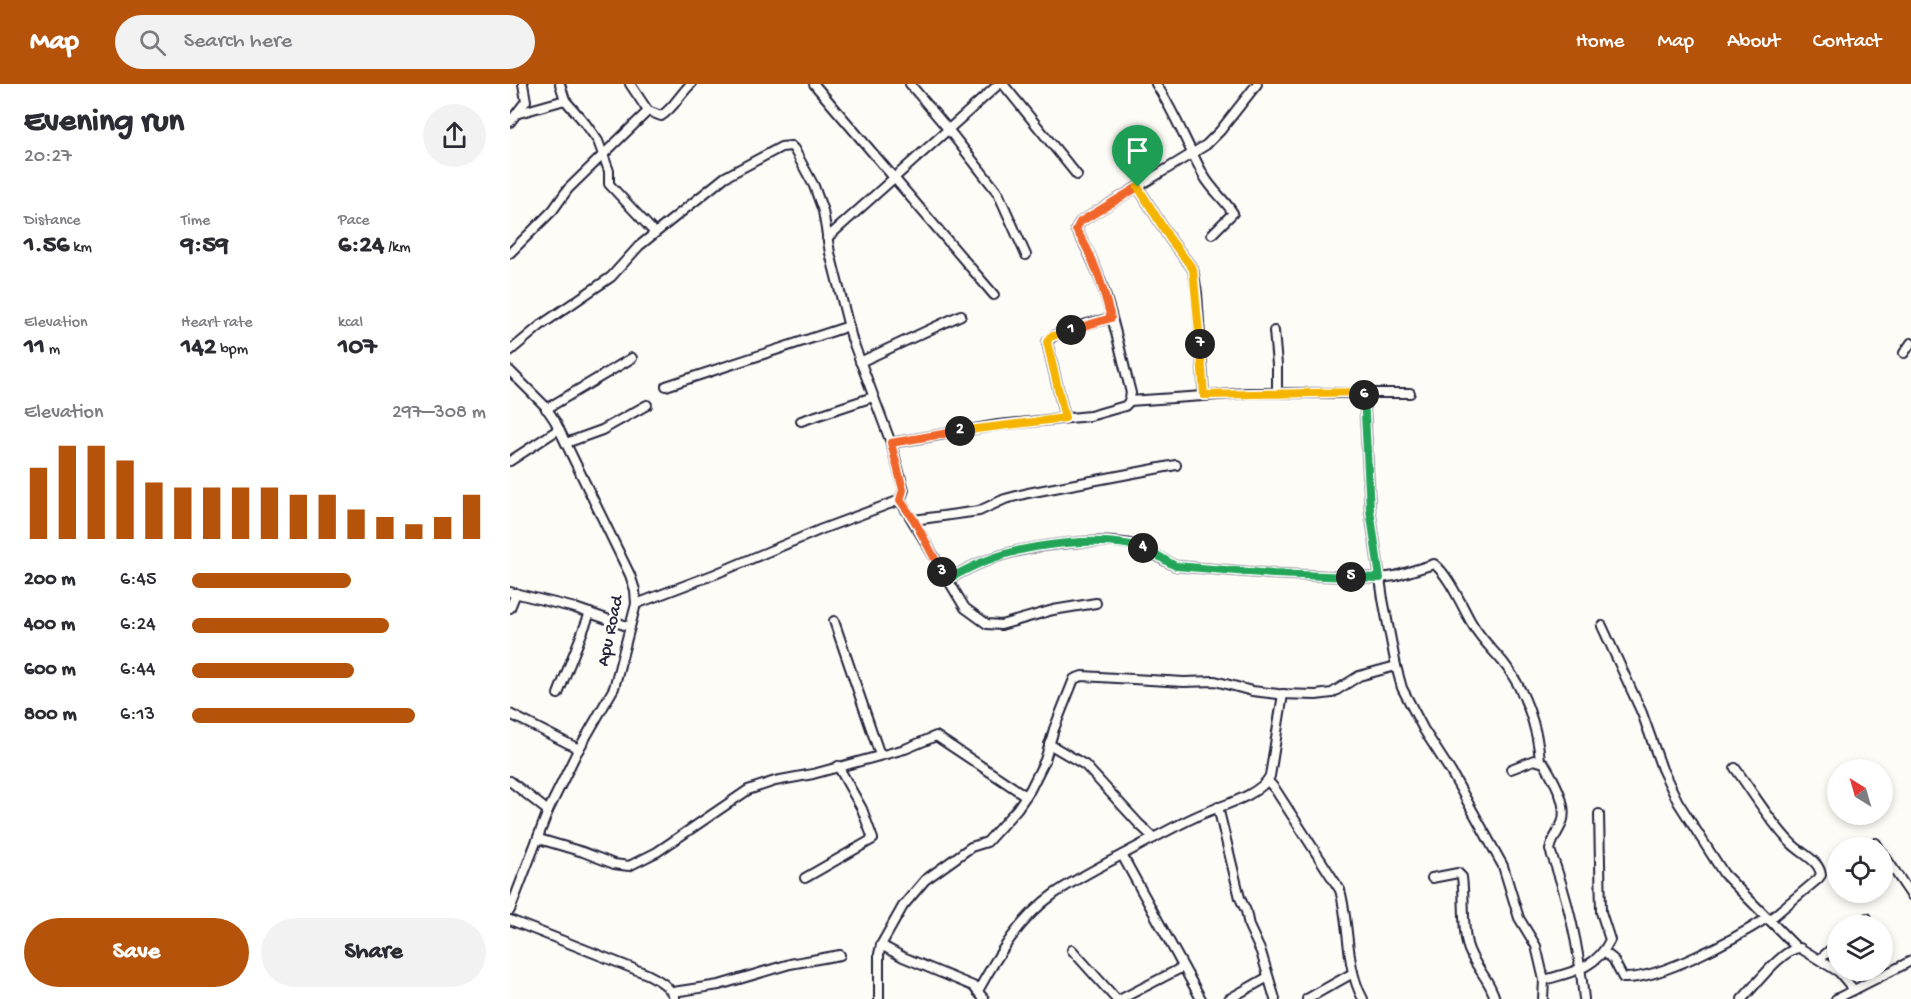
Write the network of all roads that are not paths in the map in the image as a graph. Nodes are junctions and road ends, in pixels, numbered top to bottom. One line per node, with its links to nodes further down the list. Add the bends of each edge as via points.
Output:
1 (523, 84): 12 (street, via 526,101)
2 (560, 84): 10 (street)
3 (630, 84): 11 (street)
4 (691, 84): 11 (street, via 661,116)
5 (814, 84): 18 (street)
6 (910, 84): 14 (street)
7 (1001, 84): 14 (street); 17 (street)
8 (1156, 84): 15 (street)
9 (1257, 84): 15 (street, via 1220,131)
10 (565, 100): 12 (street); 16 (street, via 598,141)
11 (648, 111): 16 (street)
12 (519, 112): 13 (street)
13 (510, 122)
14 (948, 129): 18 (street); 24 (street, via 998,193)
15 (1194, 153): 19 (street); 21 (street, via 1213,190 1233,213)
16 (602, 156): 20 (street, via 609,171 609,184); 23 (street)
17 (1077, 175)
18 (895, 177): 22 (street); 25 (street)
19 (1138, 187): 27 (street, via 1080,222 1076,230 1085,244); 40 (street, via 1193,269)
20 (655, 233): 22 (street, via 725,177 786,145 794,148 814,186); 31 (street, via 611,277)
21 (1212, 234)
22 (827, 238): 28 (street)
23 (510, 253)
24 (1026, 255)
25 (994, 295)
26 (961, 315): 34 (street)
27 (1111, 318): 42 (street, via 1131,393); 45 (street, via 1059,333 1047,342)
28 (849, 326): 34 (street); 36 (street)
29 (1274, 331): 37 (street)
30 (1911, 343): 32 (street)
31 (510, 351)
32 (1904, 353)
33 (632, 358): 44 (street)
34 (860, 362): 41 (street)
35 (510, 372): 44 (street, Apu Road)
36 (666, 387)
37 (1277, 392): 38 (street); 40 (street)
38 (1364, 392): 39 (street); 54 (street, via 1370,510)
39 (1410, 393)
40 (1204, 395): 42 (street)
41 (873, 397): 46 (street); 49 (street)
42 (1129, 401): 45 (street, via 1125,406 1090,416)
43 (647, 405): 48 (street, via 602,430)
44 (546, 409): 47 (street, Apu Road)
45 (1065, 418): 49 (street)
46 (801, 421)
47 (559, 429): 48 (street, Apu Road); 50 (street)
48 (566, 443): 58 (street, Apu Road, via 630,575)
49 (891, 443): 52 (street, via 903,490)
50 (510, 461)
51 (1176, 465): 53 (street, via 1028,493 979,511)
52 (900, 500): 53 (street); 58 (street)
53 (914, 520): 55 (street)
54 (1380, 578): 55 (street, via 1176,566 1132,544 1093,542 1035,547 989,559); 64 (street); 71 (street, via 1434,564 1440,568 1481,638 1502,661 1520,691 1539,742)
55 (946, 580): 57 (street, via 964,608 987,624 1001,626 1053,610)
56 (513, 592): 59 (street); 60 (street)
57 (1096, 603)
58 (636, 604): 63 (street, Apu Road)
59 (510, 608)
60 (590, 613): 63 (street); 65 (street)
61 (834, 621): 70 (street)
62 (1602, 626): 89 (street, via 1678,802 1724,874)
63 (630, 627): 69 (street, Apu Road, via 614,688)
64 (1395, 666): 66 (street, via 1359,676 1332,693); 103 (street, via 1410,705 1503,866 1519,918 1536,946)
65 (558, 694)
66 (1283, 694): 68 (street, via 1215,681 1082,676 1074,679); 76 (street)
67 (510, 714): 69 (street)
68 (1049, 744): 77 (street); 81 (street, via 1086,765)
69 (579, 749): 79 (street, Apu Road)
70 (880, 755): 72 (street); 77 (street, via 936,736)
71 (1540, 761): 74 (street); 100 (street, via 1550,774 1564,810 1550,849)
72 (838, 766): 82 (street, via 748,790 657,852 629,866); 85 (street, via 862,809 873,839)
73 (1735, 768): 89 (street, via 1790,842 1821,870 1818,879)
74 (1512, 769)
75 (510, 781): 79 (street)
76 (1268, 781): 78 (street); 101 (street, via 1340,890)
77 (1026, 796): 91 (street, via 987,842 971,847 909,896)
78 (1218, 807): 81 (street); 102 (street, via 1249,926)
79 (548, 812): 82 (street, Apu Road)
80 (1599, 814): 94 (street, via 1601,912 1610,940)
81 (1154, 838): 83 (street)
82 (539, 839): 88 (street, Apu Road)
83 (1122, 855): 99 (street); 105 (street, via 1040,905 1002,952)
84 (1893, 868): 87 (street)
85 (805, 878)
86 (1432, 878): 116 (street, via 1458,873 1462,877 1467,943)
87 (1911, 895)
88 (510, 910)
89 (1768, 919): 92 (street); 94 (street, via 1649,975 1623,978 1613,959)
90 (510, 920): 106 (street, via 647,974 661,981)
91 (881, 945): 105 (street); 107 (street)
92 (1796, 948): 97 (street); 119 (street)
93 (1072, 950): 109 (street)
94 (1604, 952): 100 (street)
95 (1827, 953): 97 (street)
96 (840, 955): 106 (street, via 790,964)
97 (1820, 959): 104 (street, via 1839,972)
98 (1911, 961): 104 (street)
99 (1183, 967): 110 (street); 111 (street)
100 (1581, 970): 103 (street); 118 (street)
101 (1353, 973): 114 (street); 115 (street)
102 (1268, 978): 112 (street); 113 (street)
103 (1544, 980): 117 (street)
104 (1854, 990): 120 (street)
105 (978, 991): 108 (street)
106 (674, 996)
107 (879, 999)
108 (984, 999)
109 (1116, 999)
110 (1121, 999)
111 (1201, 999)
112 (1228, 999)
113 (1275, 999)
114 (1307, 999)
115 (1364, 999)
116 (1495, 999)
117 (1543, 999)
118 (1584, 999)
119 (1742, 999)
120 (1836, 999)

